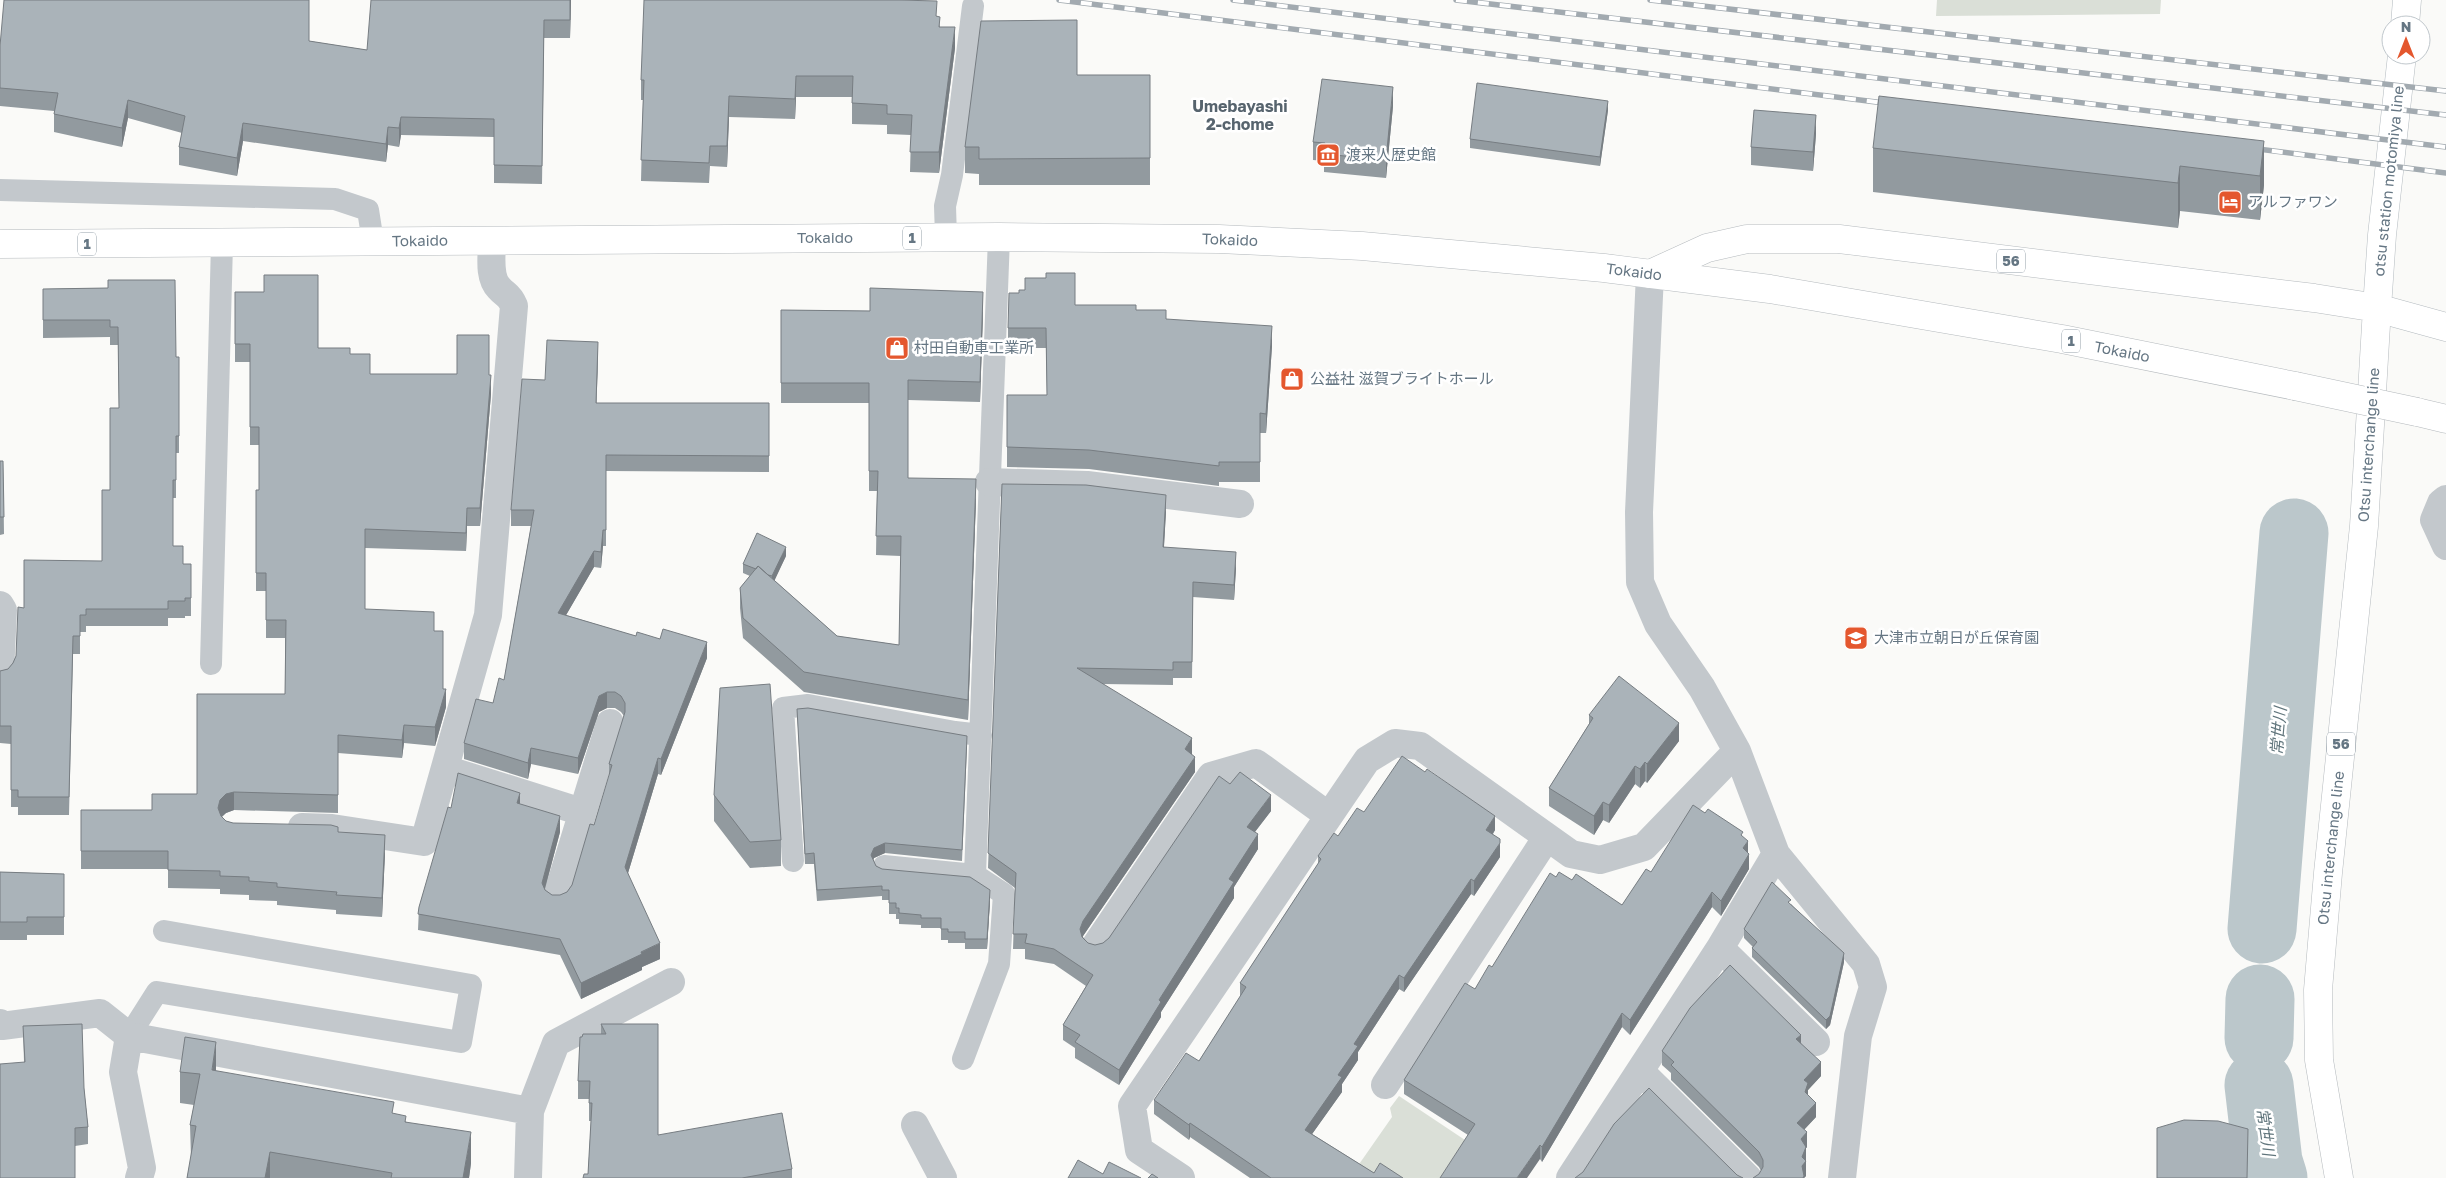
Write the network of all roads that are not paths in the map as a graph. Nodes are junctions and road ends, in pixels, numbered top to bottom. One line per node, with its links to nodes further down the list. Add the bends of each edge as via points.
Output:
1 (2407, 0): 3 (main road)
2 (973, 6): 7 (lane, via 946,206)
3 (2406, 15)
4 (2401, 65): 13 (main road, otsu station motomiya line)
5 (0, 190): 9 (lane, via 335,199 368,210)
6 (999, 237): 7 (main road, Tokaido / 1); 12 (main road, Tokaido / 1, via 1219,239 1362,246); 16 (lane)
7 (946, 238): 8 (main road, Tokaido / 1)
8 (492, 241): 9 (main road, Tokaido / 1); 26 (street, via 492,276 498,288 510,295 514,306 488,615)
9 (374, 242): 10 (main road, Tokaido / 1)
10 (222, 243): 11 (main road, Tokaido / 1); 21 (lane)
11 (0, 244)
12 (1650, 274): 13 (main road, 56, via 1707,248 1747,239 1839,239); 15 (main road, Tokaido / 1, bridge, via 1770,289 2062,339); 25 (street, via 1639,512 1640,582 1658,624 1702,688)
13 (2377, 308): 14 (main road); 55 (main road, Otsu interchange line / 56, via 2364,526 2318,990 2319,1060)
14 (2446, 327)
15 (2446, 419)
16 (989, 482): 18 (street, via 1087,485); 24 (lane)
17 (2446, 499): 19 (street, via 2434,520)
18 (1240, 504)
19 (2446, 546)
20 (0, 604): 22 (street, via 4,610)
21 (211, 664)
22 (0, 673)
23 (610, 723): 27 (street)
24 (981, 735): 32 (lane, via 808,705 783,708); 34 (lane)
25 (1737, 751): 30 (street, via 1644,847 1600,860 1571,854); 31 (street)
26 (445, 769): 27 (street); 29 (street, via 424,842 332,828)
27 (582, 812): 35 (street)
28 (1328, 816): 30 (street, via 1367,760 1395,743 1420,746); 37 (street, via 1256,764 1211,776); 51 (street, via 1132,1106 1139,1150)
29 (273, 826)
30 (1547, 837): 45 (street)
31 (1776, 854): 38 (street); 54 (street, via 1866,964 1873,987 1858,1036)
32 (793, 861)
33 (884, 866): 34 (lane)
34 (975, 875): 43 (lane, via 1004,894 999,964)
35 (557, 896)
36 (164, 931): 41 (lane, via 471,985 461,1042 157,992)
37 (1096, 945)
38 (1720, 948): 42 (street); 44 (street)
39 (671, 982): 46 (street, via 556,1043)
40 (0, 1023): 41 (street, via 2,1026 100,1013)
41 (129, 1036): 46 (street); 48 (street, via 123,1072 142,1168)
42 (1816, 1042)
43 (963, 1058)
44 (1640, 1071): 52 (street); 53 (street)
45 (1384, 1085)
46 (530, 1111): 49 (street)
47 (915, 1125): 50 (street)
48 (139, 1178)
49 (528, 1178)
50 (944, 1178)
51 (1181, 1178)
52 (1570, 1178)
53 (1748, 1178)
54 (1842, 1178)
55 (2339, 1178)

